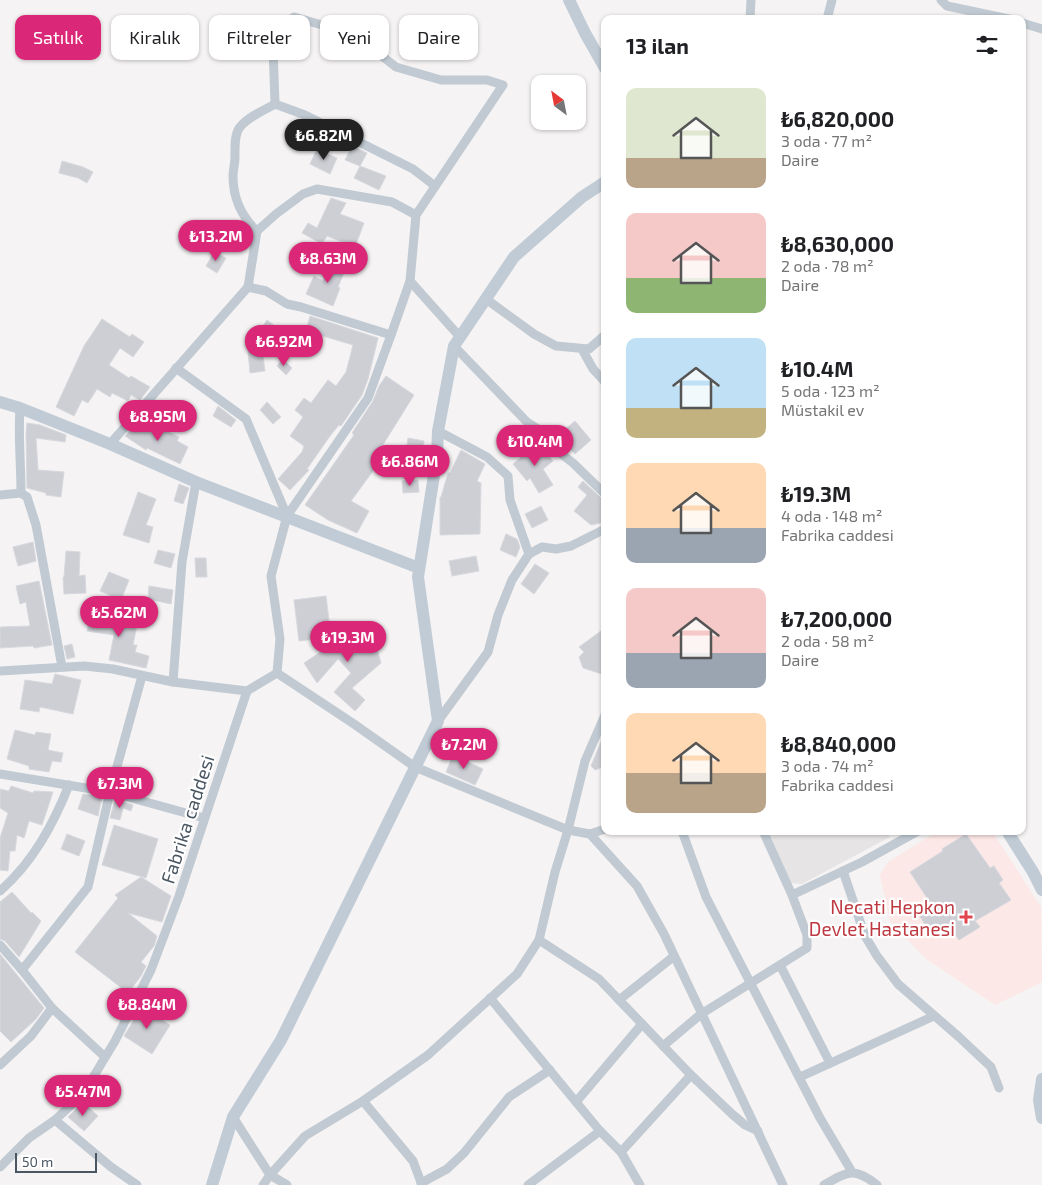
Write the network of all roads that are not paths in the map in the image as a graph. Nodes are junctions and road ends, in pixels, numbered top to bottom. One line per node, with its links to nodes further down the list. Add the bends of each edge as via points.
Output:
1 (569, 0): 10 (street)
2 (751, 0): 5 (street)
3 (832, 0): 6 (street)
4 (941, 0): 7 (street, via 946,6)
5 (750, 15)
6 (828, 15)
7 (990, 15)
8 (1026, 24): 9 (street)
9 (1042, 29)
10 (601, 61)
11 (275, 104): 13 (street, via 305,114 414,169); 13 (street, via 273,46 278,27 294,17 329,27 369,46 396,67 441,80 487,80 504,85); 15 (street, via 239,128 236,142 235,195 243,216)
12 (601, 185): 18 (street, via 582,197 514,257)
13 (436, 186): 14 (street)
14 (416, 215): 15 (street, via 392,202 317,189 295,199); 16 (street)
15 (257, 231): 17 (street)
16 (410, 280): 19 (street); 21 (street)
17 (248, 287): 19 (street, via 266,291 287,304); 23 (street)
18 (486, 299): 21 (street); 22 (street, via 556,346)
19 (390, 335): 33 (street, via 368,398)
20 (601, 339): 22 (street, via 590,349)
21 (457, 342): 27 (street); 30 (street, via 527,422)
22 (582, 349): 24 (street)
23 (176, 368): 28 (street); 33 (street, via 246,419)
24 (601, 378)
25 (0, 402): 26 (street)
26 (20, 408): 28 (street); 31 (street, via 18,434)
27 (438, 431): 35 (street, via 487,457 508,476 510,500); 36 (street)
28 (110, 444): 29 (street)
29 (196, 482): 33 (street); 41 (street, via 182,562)
30 (601, 490)
31 (22, 493): 32 (street); 37 (street, via 27,497 36,525)
32 (0, 495)
33 (287, 516): 36 (street); 39 (street, via 271,576 280,639)
34 (601, 531): 35 (street, via 571,546 542,547)
35 (529, 554): 43 (street, via 512,580 488,652)
36 (419, 568): 43 (street)
37 (62, 667): 38 (street); 40 (street, via 113,669)
38 (0, 670)
39 (277, 674): 42 (street); 45 (street)
40 (142, 676): 41 (street); 48 (street)
41 (173, 682): 42 (street)
42 (247, 691): 49 (street, Fabrika caddesi)
43 (438, 721): 45 (street)
44 (601, 724): 50 (street, via 585,761)
45 (415, 767): 50 (street); 84 (street, via 281,1040)
46 (0, 774): 47 (street)
47 (69, 785): 48 (street); 59 (street, via 55,819 26,864)
48 (110, 792): 49 (street); 65 (street, via 88,886)
49 (204, 818): 74 (street, Fabrika caddesi, via 150,970)
50 (568, 830): 52 (street); 61 (street)
51 (601, 830): 52 (street)
52 (590, 834): 63 (street, via 637,886)
53 (683, 835): 66 (street, via 706,897)
54 (765, 835): 60 (street)
55 (904, 835): 57 (street)
56 (1010, 835): 58 (street)
57 (842, 871): 60 (street); 71 (street, via 865,936 877,956 898,984)
58 (1042, 890)
59 (0, 891)
60 (792, 895): 64 (street, via 807,935 808,948)
61 (539, 940): 67 (street, via 517,974); 68 (street, via 599,979)
62 (0, 945): 65 (street)
63 (673, 957): 68 (street); 70 (street)
64 (780, 965): 66 (street); 75 (street)
65 (22, 970): 69 (street)
66 (751, 984): 70 (street); 79 (street)
67 (490, 998): 77 (street); 82 (street, via 428,1055)
68 (619, 1000): 72 (street)
69 (52, 1008): 74 (street); 76 (street, via 31,1036)
70 (701, 1014): 73 (street); 88 (street)
71 (934, 1016): 75 (street); 81 (street, via 991,1067)
72 (642, 1024): 73 (street); 83 (street)
73 (663, 1046): 78 (street)
74 (105, 1057): 86 (street, Fabrika caddesi, via 83,1094)
75 (830, 1064): 79 (street)
76 (0, 1065)
77 (550, 1070): 83 (street); 93 (street, via 509,1097 464,1153 447,1169)
78 (691, 1075): 88 (street, via 745,1125); 89 (street)
79 (800, 1077): 91 (street)
80 (1042, 1079): 85 (street, via 1039,1100)
81 (999, 1088)
82 (363, 1101): 92 (street, via 305,1136); 93 (street, via 413,1161)
83 (576, 1102): 87 (street)
84 (233, 1117): 92 (street); 95 (street)
85 (1042, 1118)
86 (55, 1120): 90 (street, Fabrika caddesi, via 29,1138); 94 (street)
87 (600, 1131): 89 (street); 98 (street)
88 (758, 1131): 100 (street)
89 (621, 1152): 99 (street)
90 (0, 1167)
91 (852, 1172): 101 (street); 102 (street, via 865,1175)
92 (270, 1175): 96 (street); 97 (street)
93 (421, 1184)
94 (137, 1185)
95 (212, 1185)
96 (263, 1185)
97 (287, 1185)
98 (528, 1185)
99 (640, 1185)
100 (783, 1185)
101 (824, 1185)
102 (877, 1185)

